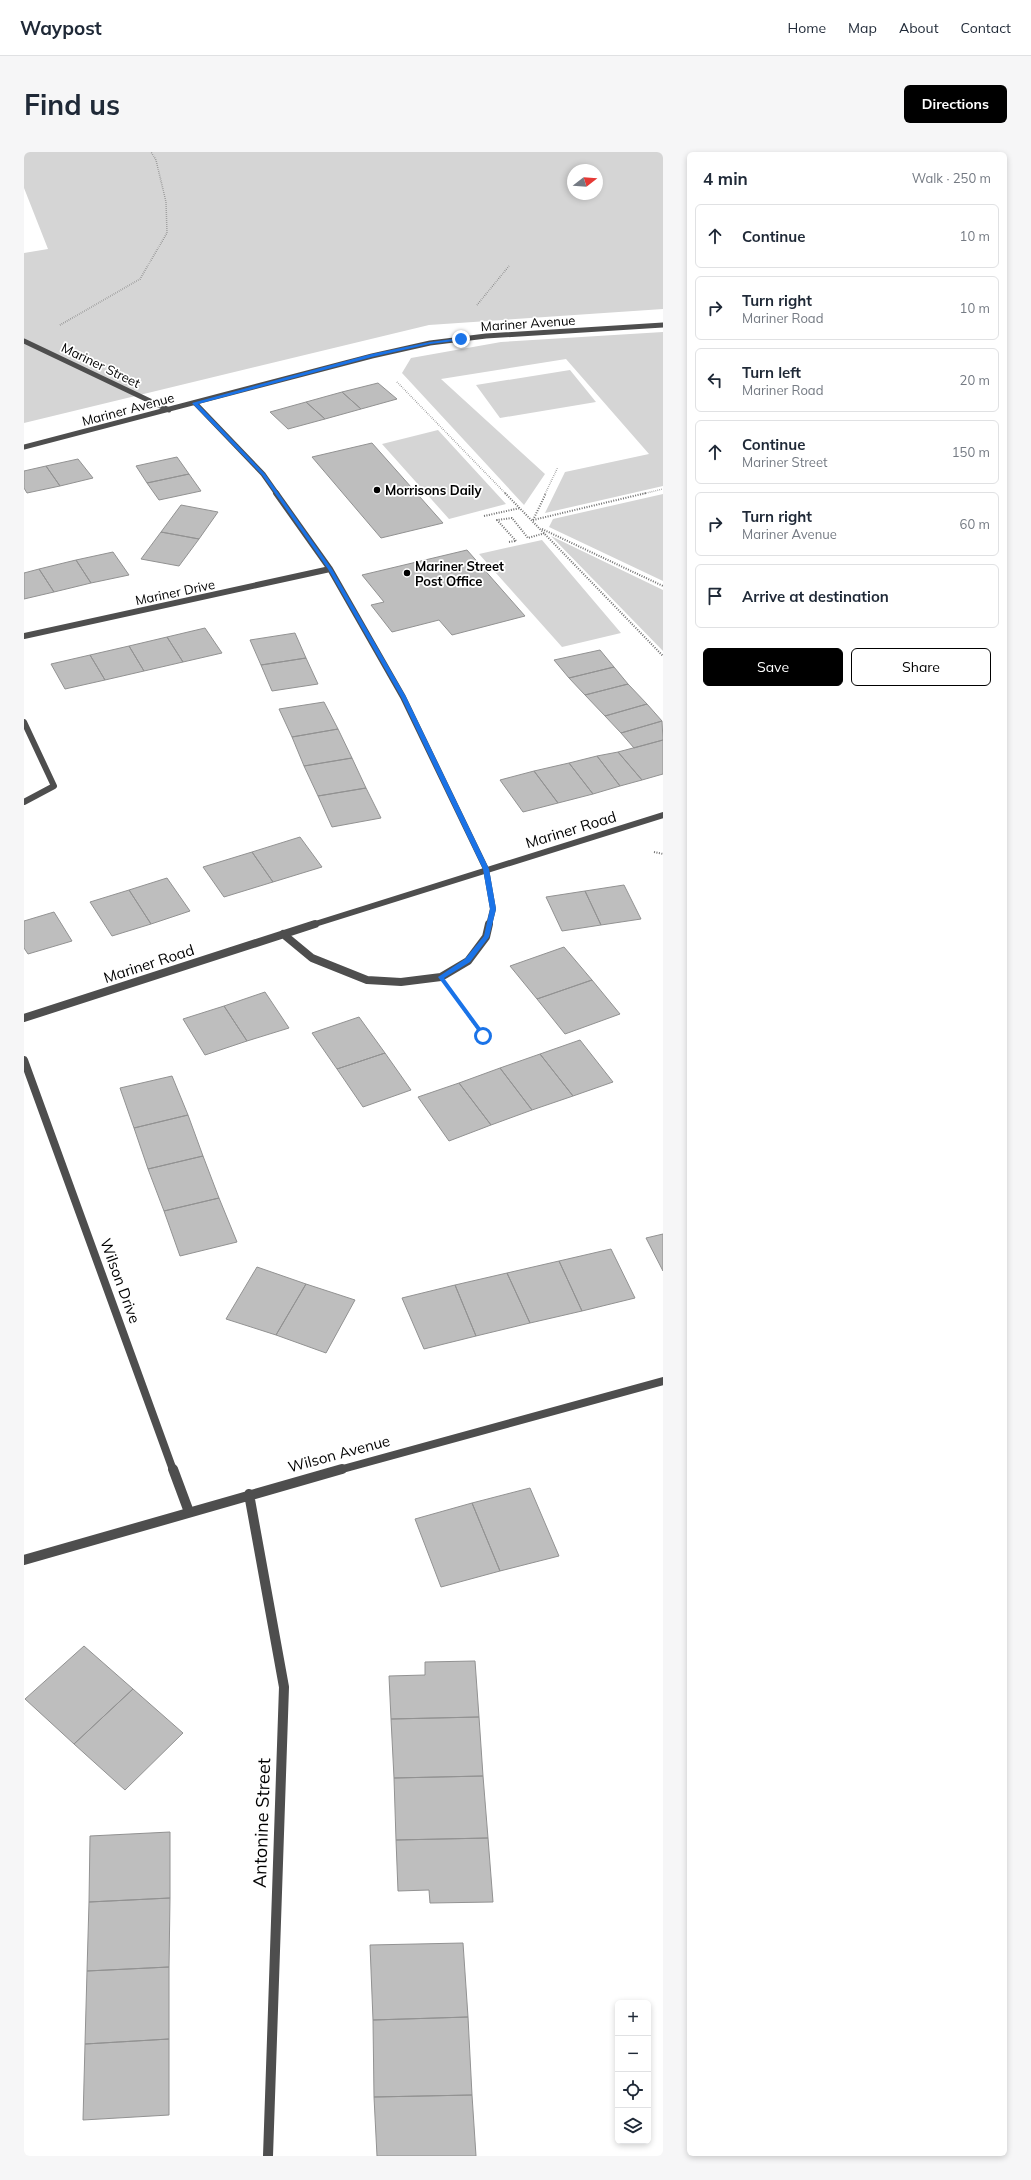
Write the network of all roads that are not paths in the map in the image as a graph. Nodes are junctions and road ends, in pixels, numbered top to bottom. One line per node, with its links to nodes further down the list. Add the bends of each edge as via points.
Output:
1 (663, 325): 3 (street, Mariner Avenue, via 486,336 430,343)
2 (26, 342): 4 (street, Mariner Street)
3 (195, 403): 4 (street, Mariner Avenue); 6 (street, via 263,474)
4 (168, 410): 5 (street, Mariner Avenue)
5 (24, 447)
6 (330, 569): 7 (street, Mariner Drive); 11 (street, via 403,697)
7 (24, 636)
8 (24, 722): 9 (street, via 54,786)
9 (24, 802)
10 (663, 815): 11 (street, Mariner Road)
11 (486, 869): 12 (street, Mariner Road); 12 (street, via 493,909 486,937 468,961 441,977 401,982 367,980 312,958)
12 (283, 934): 13 (street, Mariner Road)
13 (24, 1018)
14 (24, 1060): 17 (street, Wilson Drive)
15 (663, 1381): 16 (street, Wilson Avenue)
16 (249, 1494): 17 (street, Wilson Avenue); 19 (street, Antonine Street, via 284,1687)
17 (189, 1512): 18 (street, Wilson Avenue)
18 (24, 1560)
19 (268, 2156)

